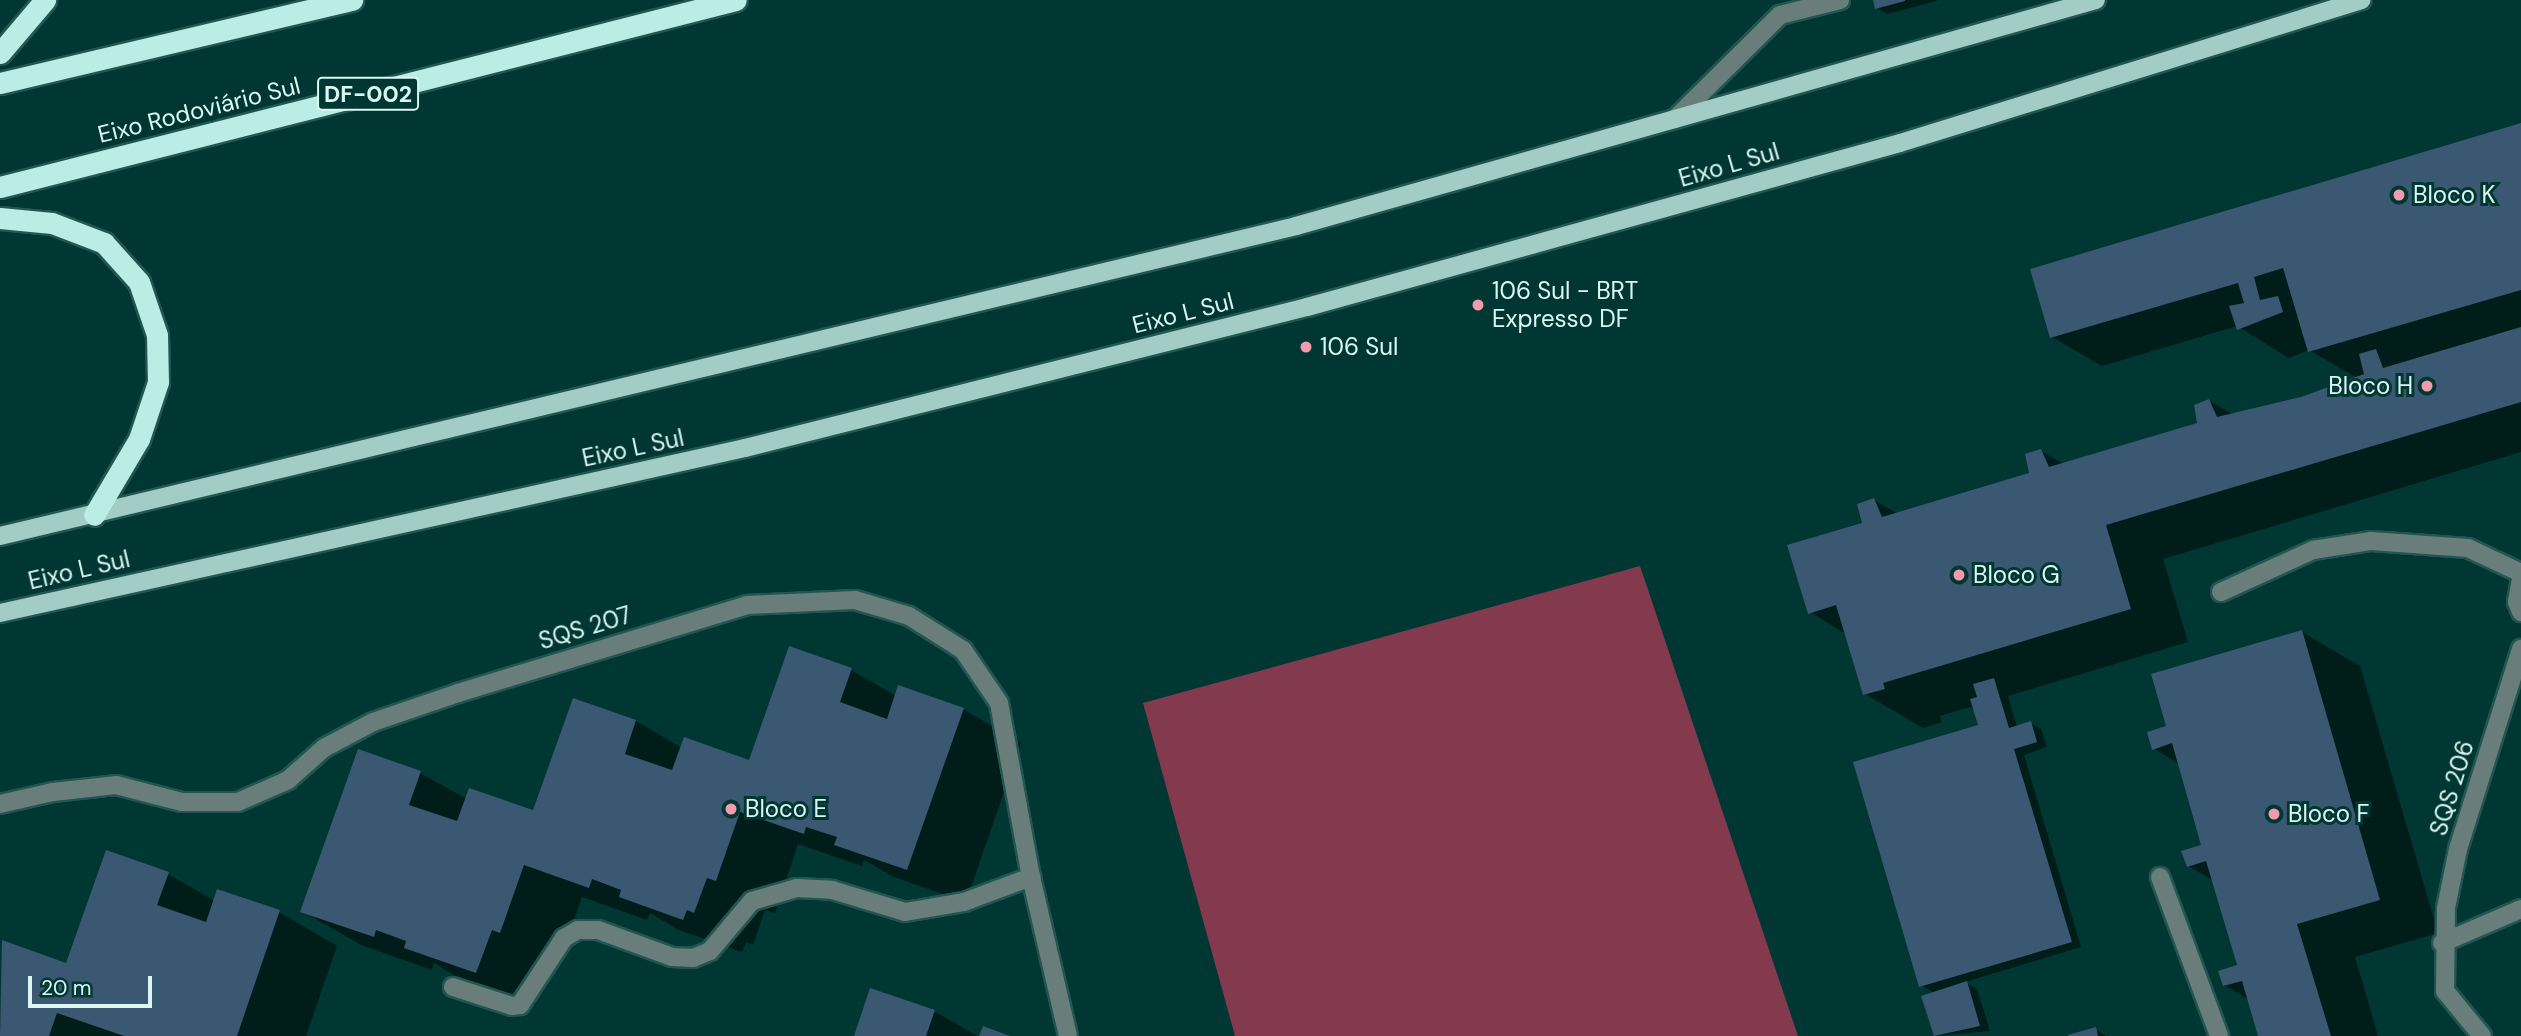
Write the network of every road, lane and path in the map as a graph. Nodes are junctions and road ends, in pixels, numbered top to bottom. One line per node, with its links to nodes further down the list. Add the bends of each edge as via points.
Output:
1 (45, 0): 7 (highway)
2 (352, 0): 8 (highway)
3 (736, 0): 10 (highway, Eixo Rodoviário Sul / DF-002)
4 (1840, 0): 9 (street, via 1780,15)
5 (2096, 0): 9 (main road, Eixo L Sul)
6 (2361, 0): 18 (main road, Eixo L Sul, via 1900,143 1307,307 746,448)
7 (0, 53)
8 (0, 83)
9 (1675, 119): 12 (main road, Eixo L Sul, via 1296,226)
10 (0, 187)
11 (0, 218): 12 (highway, via 52,223 104,243 139,282 158,335 158,382 139,439)
12 (94, 515): 13 (main road, Eixo L Sul)
13 (0, 536)
14 (2521, 573): 16 (street, via 2468,548 2371,541 2313,550)
15 (2521, 579): 17 (street, via 2517,602)
16 (2221, 592)
17 (2521, 612)
18 (0, 613)
19 (2521, 649): 24 (street, SQS 206, via 2458,849)
20 (0, 804): 21 (street, SQS 207, via 116,785 183,802 238,802 288,780 324,748 373,722 458,693 747,605 855,600 909,616 963,650 999,703)
21 (1031, 877): 25 (street, via 964,902 905,912 832,890 797,888 752,901 710,951 693,958 672,957 598,930 578,930 564,938 520,1005); 26 (street, SQS 207)
22 (2160, 877): 27 (street)
23 (2521, 909): 24 (street)
24 (2442, 943): 28 (street, SQS 206, via 2445,991)
25 (453, 987)
26 (1068, 1036)
27 (2219, 1036)
28 (2482, 1036)

